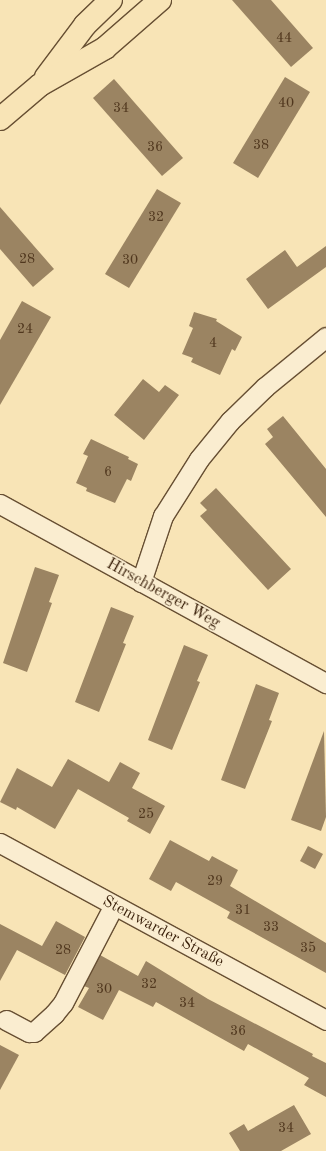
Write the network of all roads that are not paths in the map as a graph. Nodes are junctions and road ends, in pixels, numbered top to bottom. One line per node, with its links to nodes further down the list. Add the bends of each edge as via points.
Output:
1 (111, 0): 3 (main road, via 85,25)
2 (160, 0): 3 (main road, via 105,48)
3 (40, 85): 4 (main road)
4 (0, 119)
5 (326, 337): 7 (street, via 265,387 230,421 199,459 163,516)
6 (0, 504): 7 (street, Hirschberger Weg)
7 (141, 582): 8 (street, Hirschberger Weg)
8 (326, 683)
9 (0, 843): 10 (street, Stemwarder Straße)
10 (114, 905): 11 (street, via 63,1003 54,1014 34,1032); 12 (street, Stemwarder Straße)
11 (6, 1020)
12 (326, 1020)

